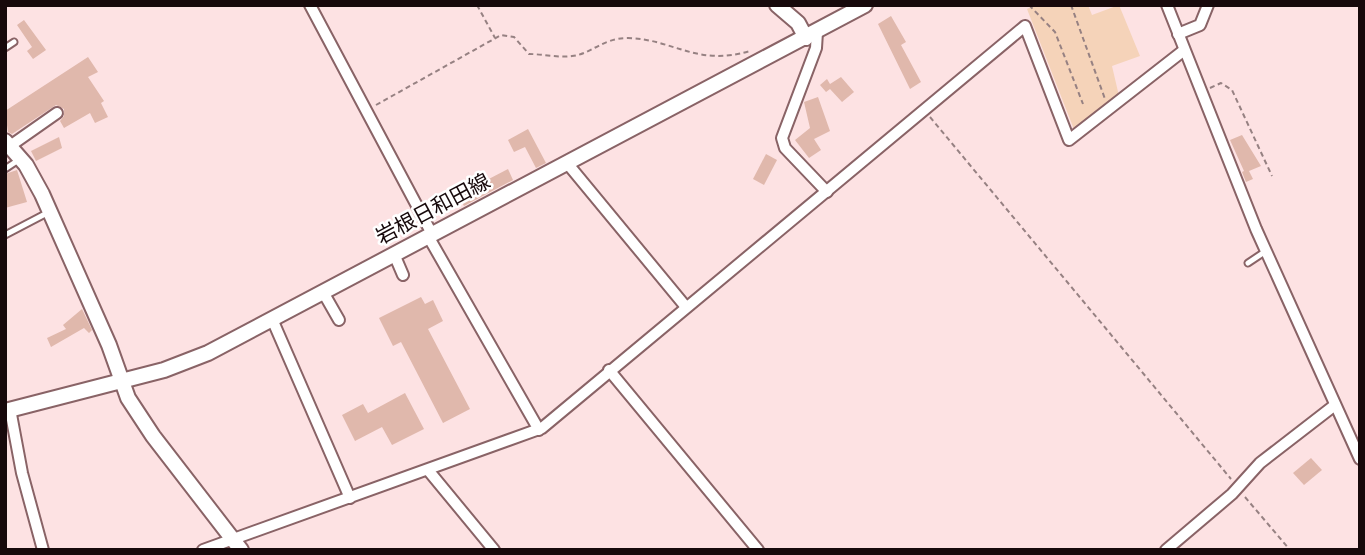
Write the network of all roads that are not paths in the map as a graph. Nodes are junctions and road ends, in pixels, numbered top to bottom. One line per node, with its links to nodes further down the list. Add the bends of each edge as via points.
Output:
1 (310, 5): 19 (street)
2 (777, 5): 7 (main road)
3 (865, 5): 7 (main road, 岩根日和田線)
4 (1167, 5): 6 (street)
5 (1208, 5): 6 (street, via 1200,25)
6 (1178, 34): 10 (street)
7 (812, 35): 14 (main road, 岩根日和田線); 16 (street, via 816,48 782,138 785,148)
8 (14, 42): 9 (lane)
9 (5, 48)
10 (1183, 51): 16 (street, via 1069,140 1025,26); 20 (street)
11 (57, 113): 12 (street)
12 (8, 143): 13 (main road)
13 (21, 159): 15 (lane); 17 (main road)
14 (567, 163): 19 (main road, 岩根日和田線); 25 (street)
15 (5, 169)
16 (827, 192): 25 (street)
17 (49, 212): 18 (lane); 29 (main road)
18 (5, 235)
19 (430, 235): 21 (main road, 岩根日和田線); 32 (street)
20 (1266, 251): 22 (lane); 30 (street)
21 (394, 254): 23 (street); 24 (main road, 岩根日和田線)
22 (1248, 263)
23 (403, 275)
24 (323, 292): 26 (main road, 岩根日和田線); 27 (street)
25 (686, 307): 28 (street)
26 (272, 318): 29 (main road, 岩根日和田線, via 182,364); 35 (street)
27 (339, 320)
28 (609, 370): 32 (street); 40 (street)
29 (120, 382): 31 (main road, 岩根日和田線); 36 (main road, via 153,436)
30 (1335, 405): 33 (street); 41 (street, via 1260,463)
31 (8, 410): 37 (street)
32 (539, 430): 34 (street)
33 (1360, 459)
34 (428, 470): 35 (street); 39 (street)
35 (350, 498): 36 (street)
36 (237, 545): 38 (street)
37 (43, 550)
38 (203, 550)
39 (494, 550)
40 (758, 550)
41 (1166, 550)

